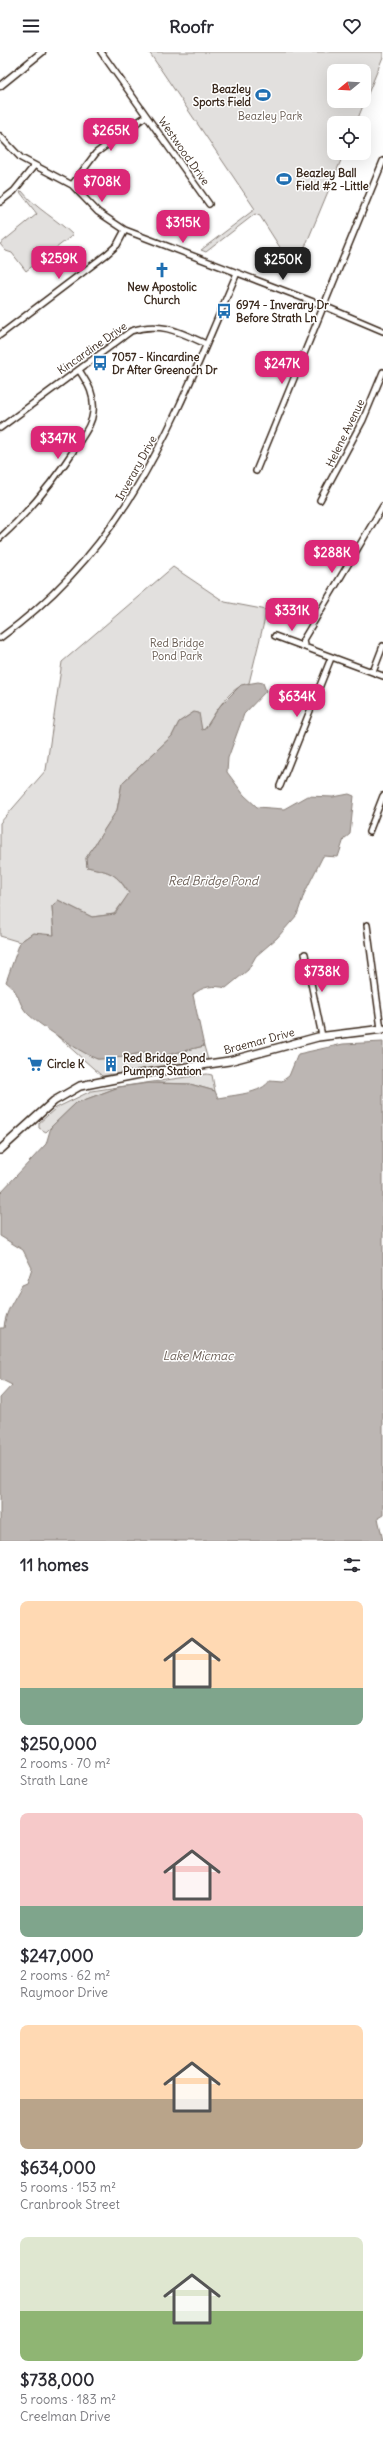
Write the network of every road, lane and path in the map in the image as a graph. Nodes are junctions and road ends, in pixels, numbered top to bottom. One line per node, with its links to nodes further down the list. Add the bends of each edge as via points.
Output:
1 (42, 52): 3 (street)
2 (100, 52): 4 (street, Westwood Drive)
3 (0, 86)
4 (146, 116): 8 (street, via 96,153); 10 (street, Westwood Drive)
5 (0, 136): 7 (street, via 15,154)
6 (383, 161): 13 (street)
7 (34, 166): 8 (street); 9 (street, via 14,191)
8 (72, 185): 11 (street, via 98,212)
9 (0, 202)
10 (209, 204)
11 (124, 230): 12 (street); 15 (street, via 116,245 107,254)
12 (237, 273): 13 (street); 16 (street, Inverary Drive)
13 (324, 306): 14 (street); 20 (street)
14 (383, 331)
15 (0, 334)
16 (206, 344): 17 (street, Kincardine Drive, via 170,328 140,328 120,338); 25 (street, Inverary Drive, via 178,411 149,468 117,522 71,578)
17 (78, 370): 19 (street, Kincardine Drive); 23 (street, via 90,386 93,396 90,424 40,498)
18 (383, 372): 21 (street, Helene Avenue, via 364,420)
19 (0, 428)
20 (256, 471)
21 (320, 500)
22 (383, 506): 26 (street, via 304,640)
23 (0, 538)
24 (275, 636): 26 (street)
25 (0, 638)
26 (304, 645): 28 (street)
27 (383, 646): 29 (street)
28 (331, 658): 29 (street); 31 (street)
29 (373, 672): 30 (street)
30 (383, 676)
31 (280, 786)
32 (383, 796): 33 (street)
33 (369, 832)
34 (366, 925): 36 (street)
35 (305, 954): 37 (street)
36 (382, 1029): 37 (main road, Braemar Drive)
37 (322, 1036): 38 (main road, Braemar Drive, via 229,1061 140,1074 73,1089 54,1101)
38 (0, 1150)

